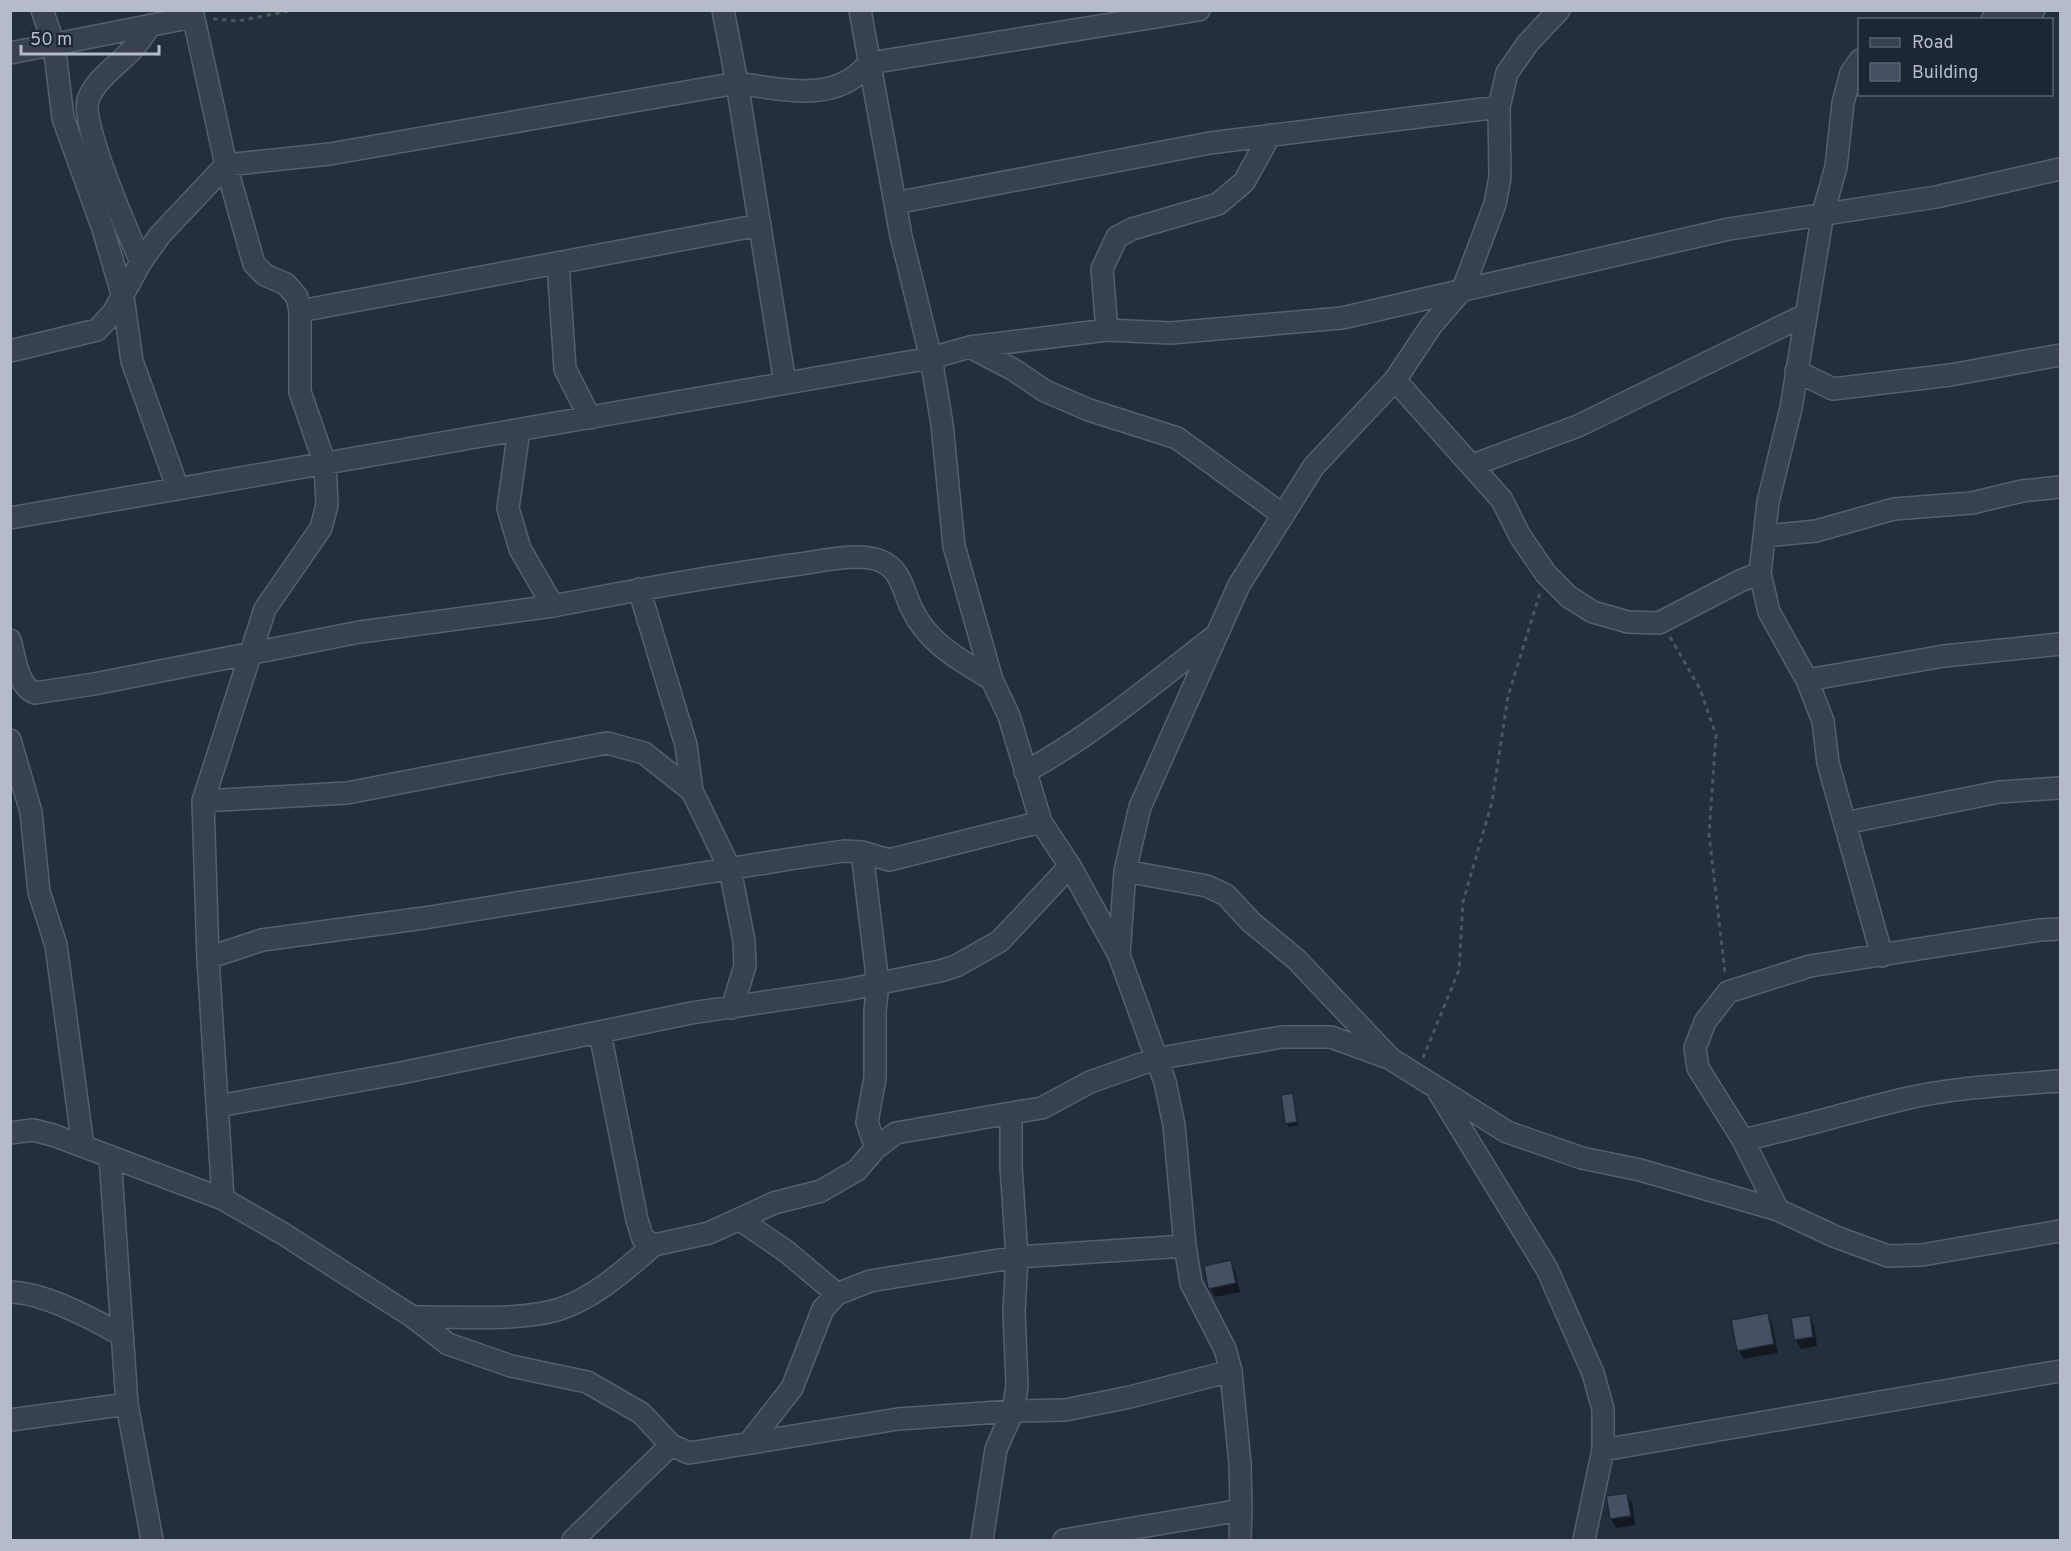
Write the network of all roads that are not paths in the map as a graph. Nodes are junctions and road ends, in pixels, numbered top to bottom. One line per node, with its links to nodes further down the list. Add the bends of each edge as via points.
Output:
1 (42, 10): 10 (street)
2 (723, 10): 14 (street)
3 (860, 10): 12 (street)
4 (1199, 10): 12 (street)
5 (1559, 10): 15 (street, via 1507,73)
6 (2034, 10): 8 (street)
7 (192, 14): 9 (street); 17 (street)
8 (2000, 18)
9 (150, 25): 10 (street); 22 (street, via 87,101 89,121 108,182)
10 (54, 44): 11 (street); 25 (street, via 63,118)
11 (10, 53)
12 (870, 63): 14 (street, via 849,81 826,89 784,90); 19 (street)
13 (1858, 63): 20 (street, via 1851,73 1843,103 1836,167)
14 (737, 83): 17 (street, via 330,154); 21 (street)
15 (1499, 107): 16 (street); 24 (street, via 1499,186)
16 (1270, 135): 19 (street); 28 (street, via 1244,182 1218,204 1132,229 1118,237 1102,269)
17 (226, 165): 22 (street); 26 (street, via 254,264 265,275 286,284 297,297)
18 (2061, 169): 20 (street, via 1936,197)
19 (895, 203): 32 (street)
20 (1823, 213): 24 (street); 27 (street)
21 (760, 225): 23 (street); 35 (street)
22 (141, 262): 25 (street)
23 (558, 263): 26 (street); 36 (street, via 565,369)
24 (1463, 289): 28 (street, via 1330,319 1171,333); 34 (street, via 1431,326)
25 (123, 297): 30 (street, via 97,330); 41 (street, via 132,361)
26 (300, 310): 38 (street, via 300,392)
27 (1805, 315): 33 (street); 39 (street, via 1578,426)
28 (1107, 330): 29 (street)
29 (970, 347): 32 (street); 42 (street, via 1045,391 1089,410 1177,438)
30 (10, 351)
31 (2061, 355): 33 (street, via 1950,375 1833,389)
32 (931, 358): 35 (street); 52 (street, via 954,546)
33 (1796, 371): 44 (street, via 1768,502)
34 (1395, 380): 39 (street); 42 (street, via 1314,466)
35 (785, 384): 36 (street)
36 (590, 418): 37 (street)
37 (519, 430): 38 (street); 47 (street, via 508,508 520,549)
38 (325, 464): 41 (street); 51 (street, via 327,505 321,528 265,609)
39 (1473, 465): 45 (street, via 1502,500 1546,574 1569,597 1593,612 1628,622 1659,623)
40 (2061, 487): 44 (street, via 1950,506 1894,509 1816,531)
41 (178, 489): 43 (street)
42 (1283, 515): 48 (street, via 1239,585)
43 (10, 518)
44 (1765, 536): 45 (street)
45 (1760, 573): 53 (street, via 1769,612)
46 (639, 589): 47 (street); 52 (street, via 825,561 882,561 901,579 923,631 940,647); 58 (street, via 686,745)
47 (553, 606): 51 (street, via 360,632)
48 (1218, 633): 56 (street, via 1138,699); 65 (street, via 1140,807)
49 (10, 640): 54 (street, via 22,682)
50 (2061, 644): 53 (street, via 1944,656)
51 (251, 652): 54 (street, via 94,684); 59 (street)
52 (992, 680): 56 (street, via 1009,716)
53 (1807, 680): 61 (street, via 1823,721 1828,763)
54 (19, 692)
55 (10, 740): 81 (street, via 31,812 39,892 56,945)
56 (1025, 772): 60 (street)
57 (2061, 788): 61 (street, via 1999,792)
58 (692, 791): 59 (street, via 644,753 607,742 347,793); 64 (street)
59 (202, 801): 69 (street)
60 (1041, 822): 62 (street, via 889,860); 63 (street)
61 (1845, 823): 68 (street)
62 (862, 852): 64 (street, via 844,851); 70 (street)
63 (1070, 866): 67 (street); 70 (street, via 1000,941 956,966)
64 (730, 868): 69 (street, via 262,940); 71 (street, via 745,966)
65 (1125, 871): 67 (street); 74 (street, via 1207,886 1226,895 1251,922 1296,959)
66 (2061, 929): 68 (street)
67 (1119, 955): 73 (street)
68 (1882, 956): 80 (street, via 1810,966 1728,992 1705,1022 1695,1048 1698,1068)
69 (208, 958): 77 (street)
70 (878, 984): 71 (street); 82 (street, via 875,1078 867,1122)
71 (732, 1008): 72 (street)
72 (600, 1033): 77 (street); 88 (street, via 637,1220 643,1239)
73 (1155, 1059): 74 (street, via 1282,1037 1331,1037); 78 (street, via 1090,1082 1042,1108); 89 (street, via 1165,1082 1174,1125)
74 (1391, 1059): 76 (street)
75 (2061, 1081): 80 (street, via 1906,1099)
76 (1436, 1088): 85 (street, via 1507,1132 1534,1143); 102 (street, via 1547,1269 1593,1373 1603,1409)
77 (218, 1106): 84 (street)
78 (1011, 1113): 82 (street, via 896,1133); 90 (street)
79 (10, 1133): 81 (street, via 33,1130)
80 (1743, 1140): 85 (street)
81 (83, 1146): 83 (street)
82 (876, 1148): 86 (street, via 857,1170 821,1191 774,1203)
83 (110, 1156): 84 (street); 94 (street)
84 (224, 1199): 93 (street)
85 (1778, 1210): 87 (street, via 1888,1256 1922,1255)
86 (739, 1219): 88 (street, via 709,1233); 92 (street)
87 (2061, 1232)
88 (654, 1245): 93 (street, via 612,1282 561,1309 533,1316)
89 (1185, 1246): 90 (street); 95 (street, via 1191,1283 1225,1349)
90 (1017, 1257): 92 (street, via 870,1281); 98 (street, via 1017,1386)
91 (10, 1292): 94 (street, via 87,1316)
92 (837, 1294): 100 (street, via 823,1309 792,1388)
93 (413, 1317): 101 (street, via 448,1344 479,1356 588,1382 641,1413)
94 (122, 1335): 97 (street)
95 (1231, 1371): 98 (street, via 1065,1410); 103 (street)
96 (2061, 1371): 102 (street)
97 (127, 1404): 99 (street); 104 (street)
98 (1013, 1410): 100 (street, via 898,1419); 106 (street, via 996,1449)
99 (10, 1420)
100 (749, 1443): 101 (street, via 689,1453)
101 (671, 1445): 105 (street)
102 (1603, 1450): 109 (street)
103 (1241, 1510): 107 (street); 108 (street)
104 (152, 1540)
105 (573, 1540)
106 (982, 1540)
107 (1064, 1540)
108 (1240, 1540)
109 (1584, 1540)

